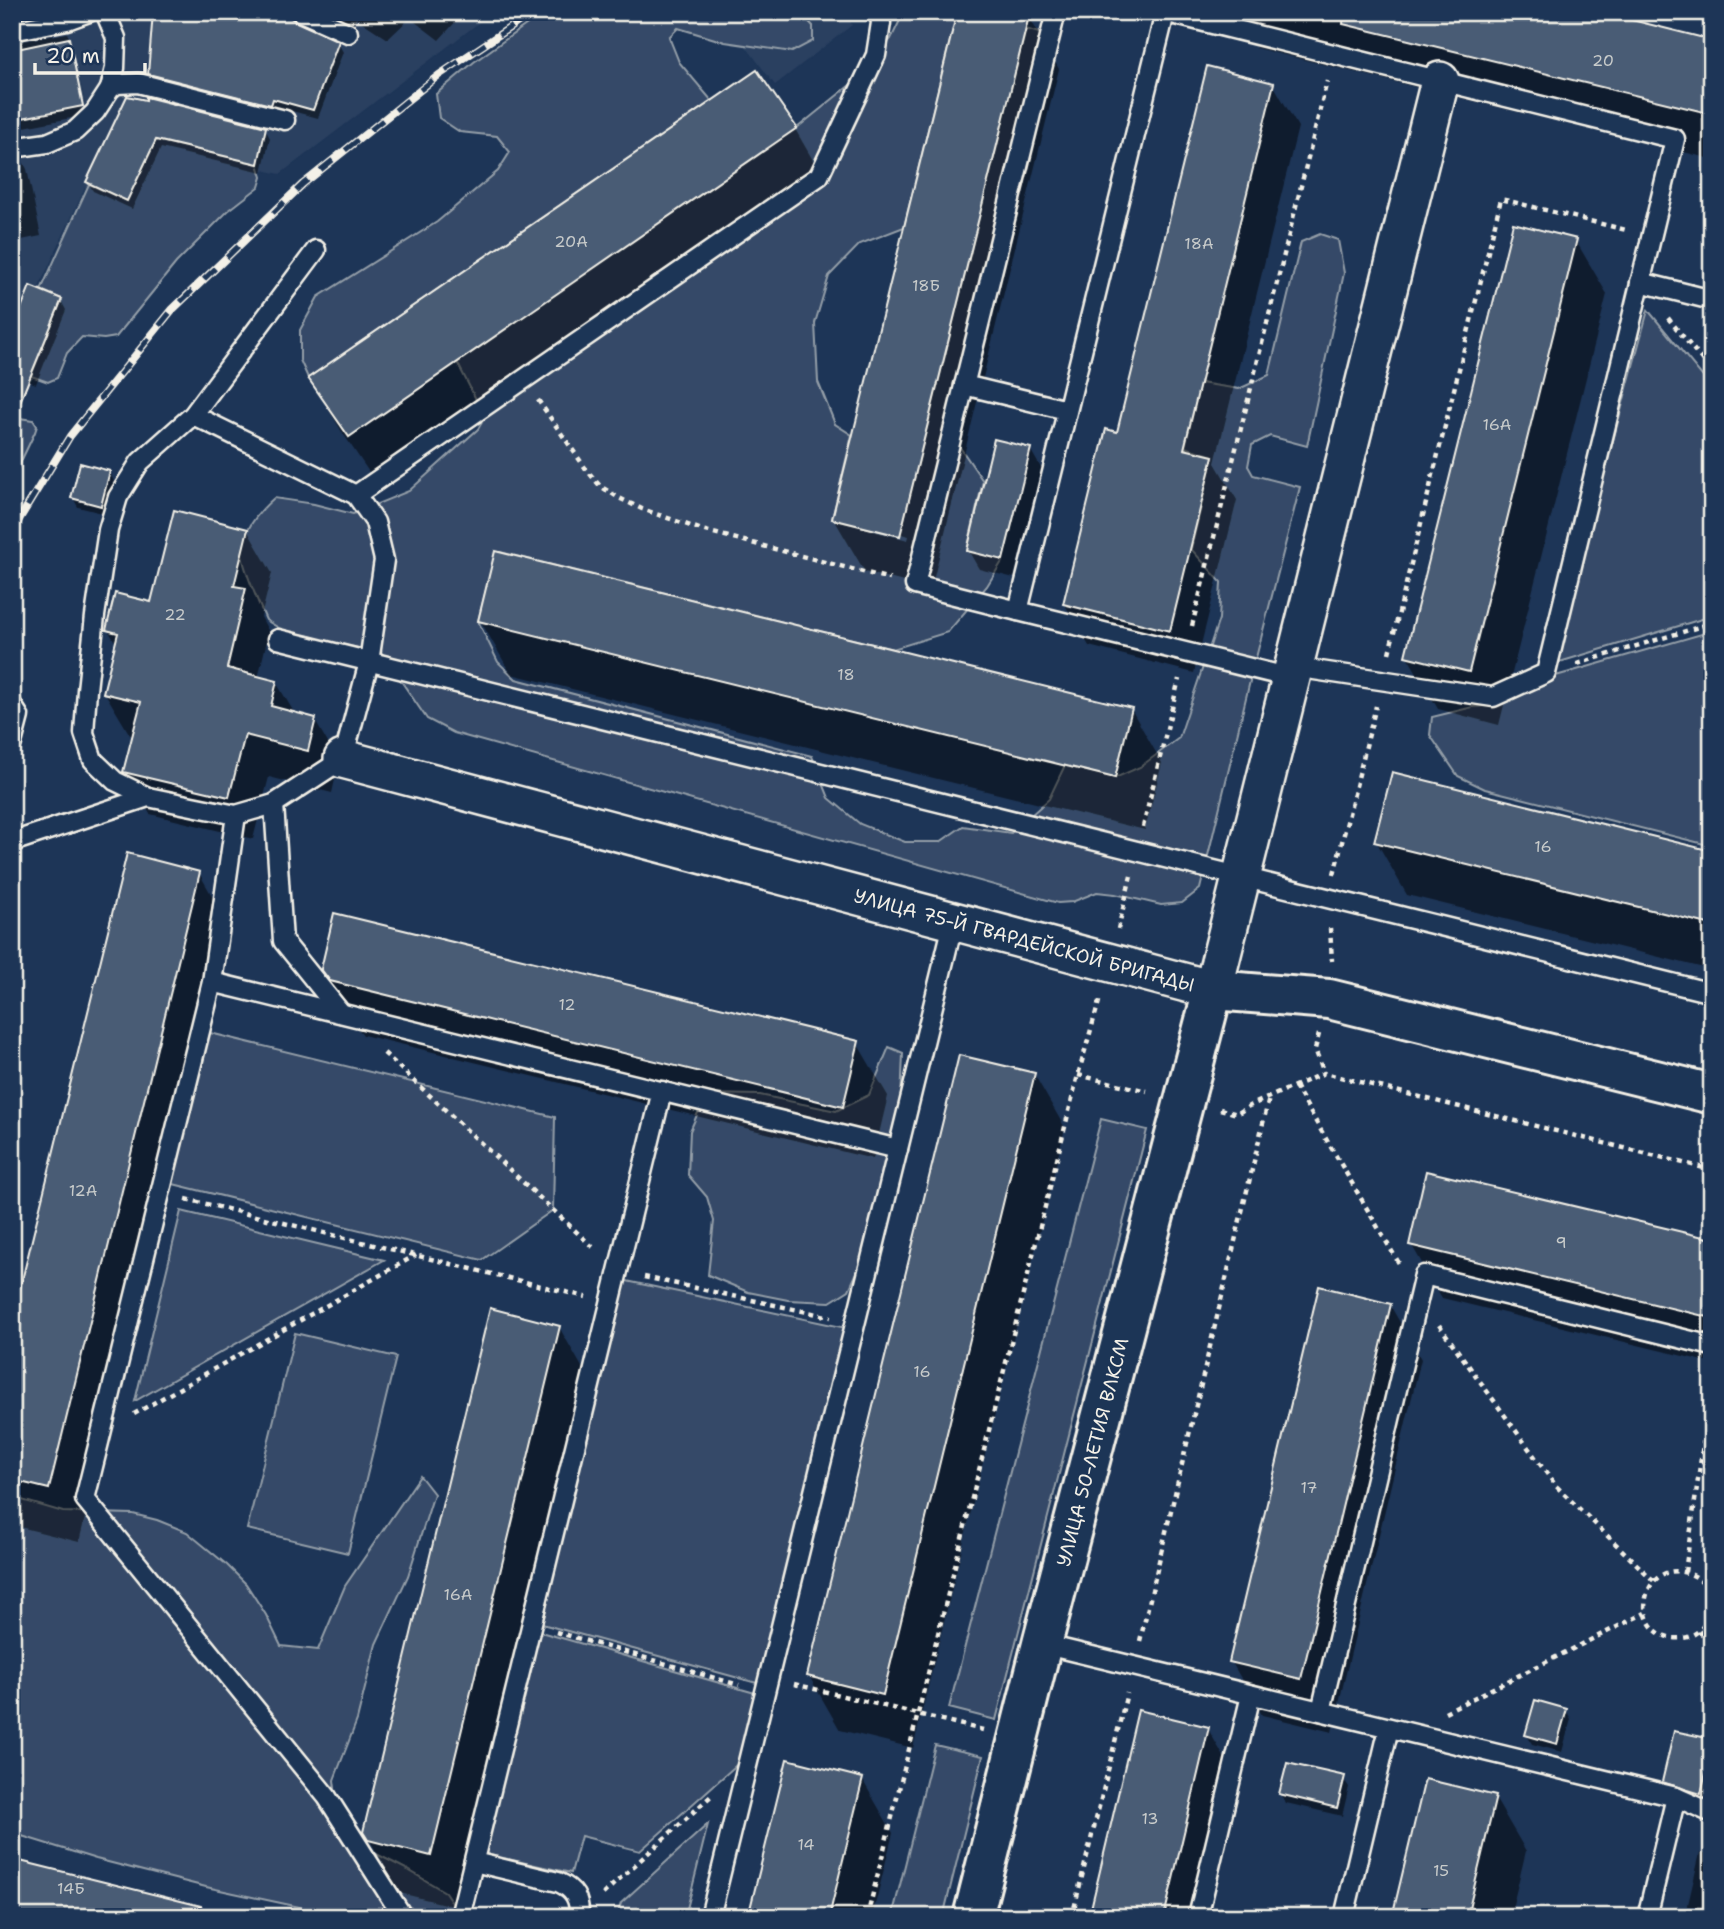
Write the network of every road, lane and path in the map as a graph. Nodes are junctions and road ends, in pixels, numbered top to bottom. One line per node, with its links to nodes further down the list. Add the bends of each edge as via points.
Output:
1 (89, 12): 7 (lane)
2 (105, 12): 11 (lane, via 116,38)
3 (301, 12): 8 (lane)
4 (879, 12): 19 (lane, via 876,55 819,176)
5 (1056, 12): 20 (lane)
6 (1164, 12): 9 (lane); 21 (lane)
7 (12, 31)
8 (348, 33)
9 (1334, 55): 10 (lane); 28 (path)
10 (1440, 81): 14 (lane, via 1675,139); 30 (street)
11 (110, 89): 12 (lane, via 138,83); 13 (lane, via 75,131 47,143)
12 (285, 120)
13 (12, 148)
14 (1651, 236): 16 (lane); 32 (path, via 1501,200)
15 (316, 250): 22 (lane)
16 (1640, 282): 17 (lane); 18 (path); 31 (lane)
17 (1712, 300)
18 (1712, 372)
19 (524, 379): 23 (lane); 24 (path, via 586,469 600,486 619,498 702,530)
20 (964, 385): 21 (lane); 24 (lane)
21 (1067, 410): 25 (lane)
22 (193, 415): 23 (lane); 36 (lane, via 140,462 118,497 108,530 88,677 84,733 93,760 115,781)
23 (356, 495): 29 (lane, via 375,522 384,560)
24 (915, 585): 25 (lane)
25 (1017, 611): 28 (lane)
26 (1712, 623): 31 (path)
27 (278, 639): 29 (lane)
28 (1186, 652): 30 (lane); 40 (path)
29 (369, 662): 35 (lane); 40 (lane)
30 (1292, 673): 32 (lane); 41 (street)
31 (1546, 673): 32 (lane, via 1493,697)
32 (1382, 681): 42 (path)
33 (12, 705): 34 (lane, via 19,716)
34 (12, 743)
35 (343, 759): 37 (lane); 43 (street, УЛИЦА 75-Й ГВАРДЕЙСКОЙ БРИГАДЫ)
36 (148, 797): 38 (lane); 39 (lane)
37 (274, 804): 38 (lane); 49 (lane, via 283,941)
38 (236, 815): 45 (lane)
39 (12, 842)
40 (1137, 852): 41 (lane); 44 (path)
41 (1241, 877): 42 (lane); 46 (street)
42 (1328, 898): 47 (lane); 48 (path, via 1333,981)
43 (954, 920): 44 (street, УЛИЦА 75-Й ГВАРДЕЙСКОЙ БРИГАДЫ); 57 (lane)
44 (1110, 962): 46 (street, УЛИЦА 75-Й ГВАРДЕЙСКОЙ БРИГАДЫ); 50 (path)
45 (212, 982): 49 (lane); 59 (lane)
46 (1213, 989): 48 (main road, УЛИЦА 75-Й ГВАРДЕЙСКОЙ БРИГАДЫ); 55 (main road, УЛИЦА 50-ЛЕТИЯ ВЛКСМ)
47 (1712, 993)
48 (1329, 999): 53 (main road, УЛИЦА 75-Й ГВАРДЕЙСКОЙ БРИГАДЫ)
49 (341, 1013): 52 (lane); 61 (path)
50 (1078, 1075): 55 (path); 82 (path)
51 (1295, 1086): 54 (path); 58 (path, via 1324,1073); 62 (path)
52 (662, 1091): 57 (lane); 61 (lane)
53 (1712, 1094)
54 (1269, 1098): 56 (path); 78 (path)
55 (1184, 1101): 76 (main road, УЛИЦА 50-ЛЕТИЯ ВЛКСМ)
56 (1249, 1106)
57 (898, 1149): 64 (lane)
58 (1712, 1170)
59 (160, 1192): 60 (path); 67 (lane)
60 (417, 1255): 63 (path); 67 (path)
61 (618, 1271): 63 (lane); 64 (path)
62 (1419, 1297): 65 (lane, via 1424,1275); 70 (path, via 1556,1486); 81 (lane)
63 (610, 1303): 74 (lane)
64 (856, 1323): 79 (lane)
65 (1712, 1346)
66 (1712, 1380): 68 (path)
67 (102, 1432): 90 (lane, via 85,1499 327,1797)
68 (1685, 1572): 70 (path, via 1674,1571); 71 (path)
69 (1712, 1579): 71 (path)
70 (1654, 1581): 73 (path, via 1644,1601)
71 (1704, 1582): 72 (path)
72 (1712, 1602): 75 (path, via 1707,1623)
73 (1645, 1613): 75 (path, via 1649,1623 1667,1637 1679,1639); 83 (path)
74 (531, 1626): 79 (path); 88 (lane)
75 (1699, 1631): 77 (path)
76 (1042, 1644): 78 (lane); 84 (main road, УЛИЦА 50-ЛЕТИЯ ВЛКСМ)
77 (1712, 1644)
78 (1134, 1667): 80 (lane); 95 (path)
79 (767, 1685): 82 (path); 85 (lane)
80 (1251, 1695): 81 (lane); 96 (lane)
81 (1321, 1712): 83 (lane)
82 (918, 1714): 84 (path); 93 (path)
83 (1397, 1730): 86 (lane); 97 (lane)
84 (1018, 1739): 94 (main road, УЛИЦА 50-ЛЕТИЯ ВЛКСМ)
85 (748, 1762): 89 (path); 92 (lane)
86 (1676, 1797): 87 (lane); 98 (lane)
87 (1712, 1813)
88 (474, 1862): 89 (lane, via 568,1887 576,1895); 91 (lane)
89 (579, 1916)
90 (403, 1917)
91 (460, 1917)
92 (710, 1917)
93 (867, 1917)
94 (973, 1917)
95 (1072, 1917)
96 (1198, 1917)
97 (1344, 1917)
98 (1647, 1917)

